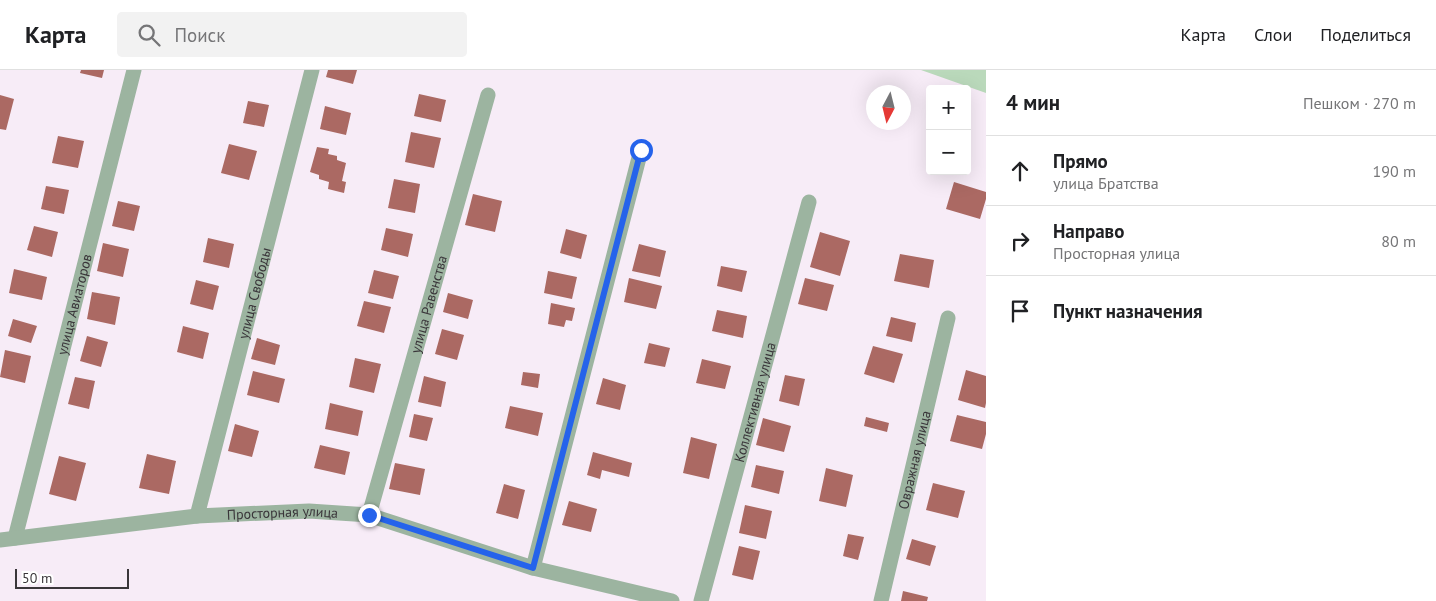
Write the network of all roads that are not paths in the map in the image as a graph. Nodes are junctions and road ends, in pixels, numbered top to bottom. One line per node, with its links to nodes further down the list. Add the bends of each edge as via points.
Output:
1 (134, 70): 9 (street, улица Авиаторов)
2 (312, 70): 8 (street, улица Свободы)
3 (488, 95): 7 (street, улица Равенства)
4 (641, 150): 10 (street)
5 (809, 202): 12 (street, Коллективная улица)
6 (948, 318): 13 (street, Овражная улица)
7 (369, 515): 8 (street, Просторная улица, via 309,511); 10 (street, Просторная улица)
8 (197, 516): 9 (street, Просторная улица)
9 (7, 539)
10 (533, 568): 11 (street, Просторная улица)
11 (672, 601)
12 (701, 601)
13 (881, 601)

